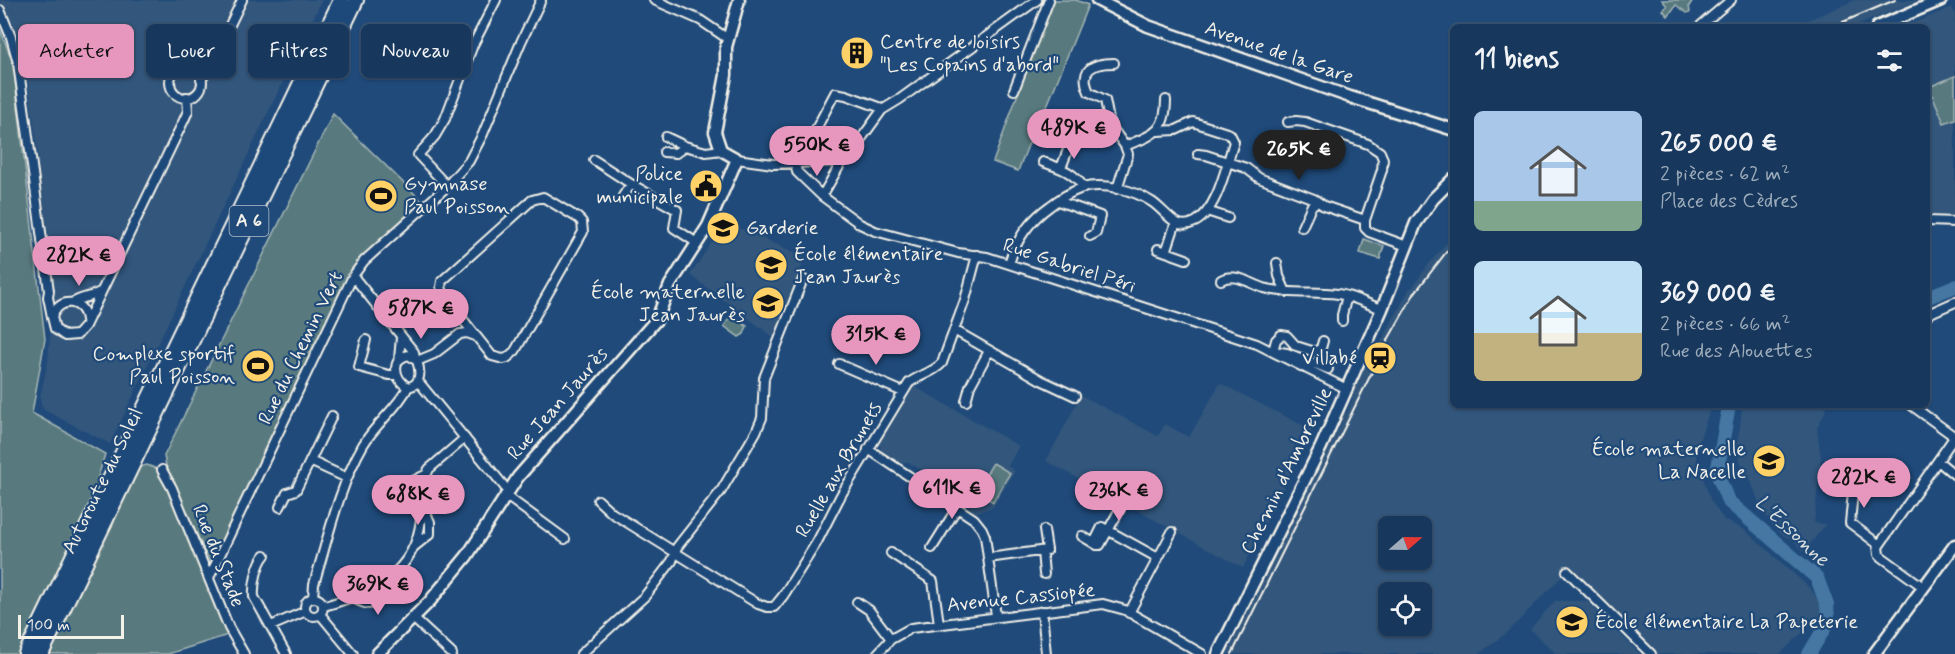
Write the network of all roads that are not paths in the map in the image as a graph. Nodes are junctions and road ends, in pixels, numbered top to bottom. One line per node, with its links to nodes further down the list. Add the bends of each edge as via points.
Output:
1 (242, 0): 14 (street)
2 (340, 0): 150 (highway, Autoroute du Soleil / A 6)
3 (356, 0): 151 (highway, Autoroute du Soleil / A 6)
4 (496, 0): 44 (street, via 473,45 446,119 418,155)
5 (541, 0): 44 (street, Rue du Chemin Vert, via 476,150)
6 (654, 0): 17 (street, via 700,20)
7 (739, 0): 17 (street)
8 (1037, 0): 24 (street)
9 (1049, 0): 21 (street)
10 (1097, 0): 26 (street, Avenue de la Gare, via 1148,26)
11 (1731, 0): 15 (street)
12 (1941, 0): 16 (street)
13 (0, 10): 68 (street, via 18,63)
14 (230, 24)
15 (1703, 24)
16 (1884, 24)
17 (728, 39): 32 (street, via 726,75 715,132)
18 (1114, 63): 31 (street, via 1090,69 1084,77 1089,92 1106,102 1109,122)
19 (170, 78): 22 (street, via 172,90)
20 (201, 79): 22 (street, via 200,89)
21 (1014, 90)
22 (187, 98): 69 (street, via 184,120)
23 (1166, 100): 27 (street)
24 (882, 110): 37 (street, via 853,150); 40 (street, via 835,93)
25 (1288, 123): 53 (street, via 1305,122 1380,152 1382,170)
26 (1450, 129)
27 (1158, 131): 31 (street); 38 (street, via 1176,130 1193,122 1230,134 1234,142)
28 (666, 137): 30 (street)
29 (1068, 139): 41 (street)
30 (685, 146): 32 (street, via 706,152); 33 (street, via 676,153)
31 (1125, 146): 46 (street, via 1128,154)
32 (721, 150): 35 (street)
33 (664, 152)
34 (1198, 154): 38 (street)
35 (737, 159): 40 (street); 59 (street, Rue Jean Jaurès)
36 (594, 160): 43 (street)
37 (839, 161): 40 (street); 48 (street)
38 (1228, 161): 50 (street); 51 (street)
39 (1042, 162): 41 (street)
40 (796, 163): 48 (street, Rue Gabriel Péri, via 797,172)
41 (1061, 168): 45 (street)
42 (1450, 182): 60 (street, Chemin d'Ambreville, via 1426,207)
43 (631, 184): 47 (street); 59 (street, via 677,210 674,228)
44 (447, 186): 65 (street, Rue du Chemin Vert, via 364,261)
45 (1084, 188): 46 (street); 49 (street)
46 (1117, 189): 55 (street, via 1152,202)
47 (623, 196)
48 (822, 196): 61 (street, Rue Gabriel Péri, via 875,231)
49 (1058, 201): 58 (street, via 1100,216 1096,232); 64 (street, via 1025,228)
50 (1318, 202): 53 (street); 57 (street, via 1312,205)
51 (1207, 211): 52 (street); 55 (street, via 1194,222)
52 (1228, 218)
53 (1365, 220): 60 (street, via 1369,232)
54 (1930, 221): 56 (street)
55 (1176, 222): 62 (street, via 1162,250)
56 (1955, 222)
57 (1302, 227)
58 (1090, 236)
59 (697, 243): 112 (street, Rue Jean Jaurès, via 670,285 653,324)
60 (1407, 246): 75 (street, Chemin d'Ambreville)
61 (977, 255): 64 (street, Rue Gabriel Péri); 81 (street, Ruelle aux Brunets)
62 (1186, 259)
63 (1277, 263): 70 (street)
64 (1009, 264): 88 (street, Rue Gabriel Péri)
65 (353, 276): 84 (street); 134 (street, Rue du Chemin Vert)
66 (803, 279): 127 (street, via 764,378 762,418 756,432)
67 (1221, 280): 70 (street, via 1232,276 1265,289)
68 (49, 291): 73 (street); 77 (street)
69 (100, 292): 74 (street); 79 (street)
70 (1286, 292): 71 (street)
71 (1347, 296): 75 (street); 80 (street)
72 (1955, 302): 76 (street)
73 (63, 303): 74 (street); 77 (street)
74 (73, 303): 79 (street, via 83,309)
75 (1382, 309): 96 (street, Chemin d'Ambreville)
76 (1930, 313)
77 (52, 316): 79 (street, via 55,330 65,336 77,335)
78 (461, 319): 82 (street); 83 (street); 83 (street, via 441,292 442,281 532,200 546,198 582,222 582,238 512,355 503,359 492,356)
79 (86, 321)
80 (1342, 321)
81 (954, 330): 87 (street); 97 (street, Ruelle aux Brunets, via 942,363 915,378)
82 (460, 334): 83 (street); 90 (street, via 434,354)
83 (475, 336)
84 (401, 337): 89 (street); 90 (street)
85 (366, 340): 93 (street, via 359,366)
86 (1323, 341): 88 (street, via 1315,352 1296,346 1281,335)
87 (989, 351): 98 (street); 99 (street)
88 (1273, 351): 92 (street); 96 (street, Rue Gabriel Péri)
89 (399, 359): 90 (street, via 409,356); 93 (street)
90 (416, 360): 94 (street)
91 (839, 364): 97 (street)
92 (1328, 369)
93 (396, 375): 95 (street)
94 (418, 381): 95 (street); 103 (street)
95 (408, 387): 111 (street, via 368,438)
96 (1347, 389): 161 (street, Chemin d'Ambreville)
97 (903, 392): 104 (street, Ruelle aux Brunets)
98 (1075, 396)
99 (966, 401)
100 (1915, 408): 102 (street)
101 (332, 416): 105 (street)
102 (1955, 437): 106 (street)
103 (465, 438): 110 (street); 112 (street)
104 (868, 450): 116 (street); 127 (street, Ruelle aux Brunets, via 817,542 774,607 758,604)
105 (310, 461): 111 (street); 115 (street, via 296,490 287,493)
106 (1938, 461): 109 (street); 123 (street)
107 (162, 470): 134 (street, Rue du Stade)
108 (1855, 472): 123 (street, via 1850,523)
109 (1955, 475)
110 (425, 476): 113 (street); 113 (street, via 407,484 406,494)
111 (347, 478): 137 (street)
112 (506, 493): 122 (street); 146 (street, Rue Jean Jaurès, via 467,556)
113 (422, 495): 135 (street, via 414,546 394,574)
114 (598, 500): 127 (street, via 612,513)
115 (280, 507)
116 (957, 508): 125 (street); 130 (street, via 982,529)
117 (1120, 509): 119 (street)
118 (1044, 530): 126 (street, via 1047,550)
119 (1109, 531): 121 (street, via 1102,527 1094,543); 131 (street)
120 (1172, 532): 131 (street)
121 (1082, 536)
122 (565, 539)
123 (1878, 544): 136 (street, via 1879,554)
124 (1955, 545): 136 (street)
125 (932, 548)
126 (1041, 551): 130 (street); 133 (street)
127 (676, 552): 157 (street, via 645,596)
128 (891, 553): 147 (street, via 933,581)
129 (265, 555): 148 (street, via 254,594)
130 (988, 558): 145 (street)
131 (1158, 558): 143 (street)
132 (1567, 571): 162 (street)
133 (1044, 574)
134 (210, 578): 152 (street, Rue du Stade)
135 (380, 585): 138 (street); 138 (street, via 371,605)
136 (1923, 587): 163 (street)
137 (313, 598): 140 (street); 141 (street, via 306,603)
138 (353, 598): 140 (street)
139 (857, 602): 149 (street, via 869,610)
140 (324, 606): 144 (street)
141 (306, 611): 144 (street, via 314,616); 148 (street)
142 (1042, 611): 143 (street, Avenue Cassiopée, via 1103,604); 145 (street, Avenue Cassiopée); 159 (street)
143 (1129, 612): 160 (street, Avenue Cassiopée)
144 (320, 614): 154 (street)
145 (996, 616): 147 (street, Avenue Cassiopée)
146 (413, 618): 155 (street, Rue Jean Jaurès); 156 (street)
147 (939, 624): 149 (street, Avenue Cassiopée, via 911,628)
148 (270, 626): 153 (street)
149 (891, 639): 158 (street, Avenue Cassiopée)
150 (26, 654)
151 (41, 654)
152 (244, 654)
153 (286, 654)
154 (353, 654)
155 (377, 654)
156 (452, 654)
157 (581, 654)
158 (877, 654)
159 (1047, 654)
160 (1202, 654)
161 (1218, 654)
162 (1651, 654)
163 (1874, 654)

